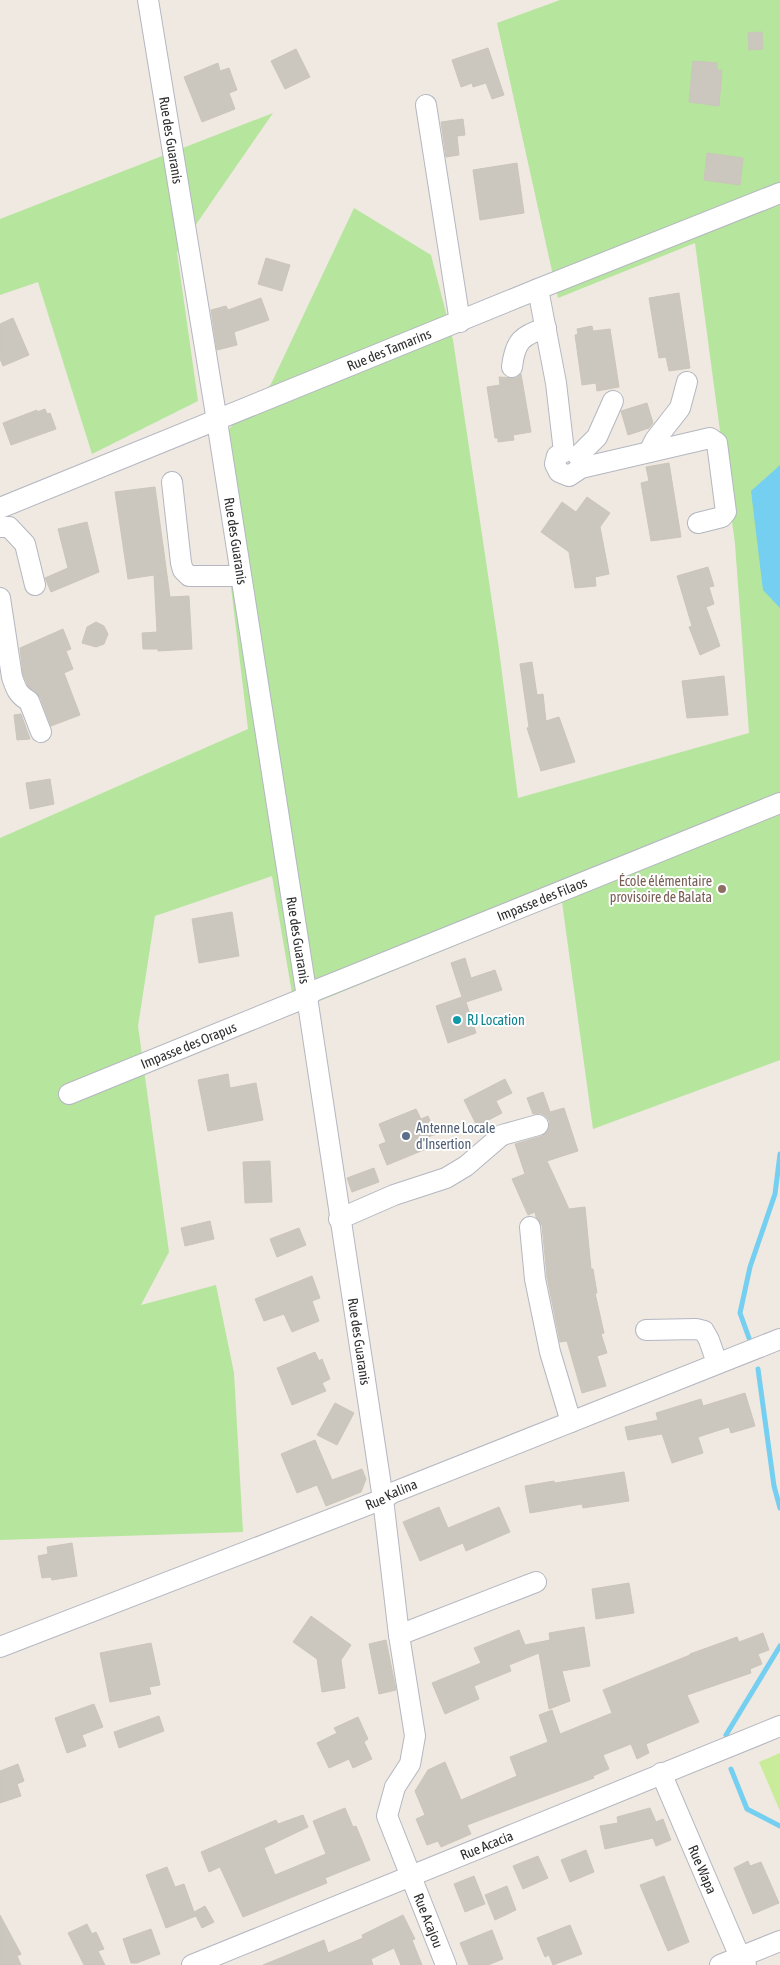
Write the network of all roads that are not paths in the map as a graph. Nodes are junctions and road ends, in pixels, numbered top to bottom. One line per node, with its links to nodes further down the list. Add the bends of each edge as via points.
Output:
1 (148, 0): 10 (street, Rue des Guaranis)
2 (426, 105): 5 (street)
3 (780, 193): 4 (street, Rue des Tamarins)
4 (538, 289): 5 (street, Rue des Tamarins); 6 (street)
5 (460, 322): 10 (street, Rue des Tamarins)
6 (546, 328): 7 (street, via 520,340 514,351); 12 (street)
7 (512, 367)
8 (687, 382): 11 (street, via 680,408)
9 (613, 401): 12 (street, via 597,437)
10 (217, 421): 14 (street, Rue des Tamarins); 17 (street, Rue des Guaranis)
11 (649, 452): 12 (street); 15 (street, via 710,438 717,443 726,512 722,517)
12 (574, 459)
13 (172, 482): 17 (street, via 184,570 189,576)
14 (0, 508)
15 (698, 523)
16 (0, 527): 18 (street, via 9,527 25,544)
17 (241, 576): 22 (street, Rue des Guaranis)
18 (35, 585)
19 (0, 598): 20 (street, via 12,677 16,690 29,700)
20 (41, 732)
21 (780, 803): 22 (street, Impasse des Filaos, via 314,991)
22 (307, 997): 23 (street, Impasse des Orapus); 25 (street, Rue des Guaranis)
23 (69, 1094)
24 (538, 1125): 25 (street, via 502,1135 466,1166 446,1178 394,1195)
25 (340, 1219): 31 (street, Rue des Guaranis)
26 (530, 1227): 30 (street, via 536,1288 550,1352)
27 (646, 1330): 29 (street, via 704,1331)
28 (780, 1339): 29 (street, Rue Kalina)
29 (717, 1363): 30 (street, Rue Kalina)
30 (571, 1422): 31 (street, Rue Kalina)
31 (383, 1499): 33 (street, Rue des Guaranis); 34 (street, Rue Kalina)
32 (536, 1582): 33 (street)
33 (399, 1635): 37 (street, Rue des Guaranis, via 415,1736 410,1764 395,1786 387,1816)
34 (0, 1646)
35 (780, 1726): 36 (street, Rue Acacia)
36 (661, 1773): 37 (street, Rue Acacia); 39 (street, Rue Wapa)
37 (411, 1875): 40 (street, Rue Acacia); 41 (street, Rue Acajou)
38 (780, 1941): 39 (street)
39 (743, 1961): 42 (street)
40 (192, 1965)
41 (446, 1965)
42 (720, 1965)

